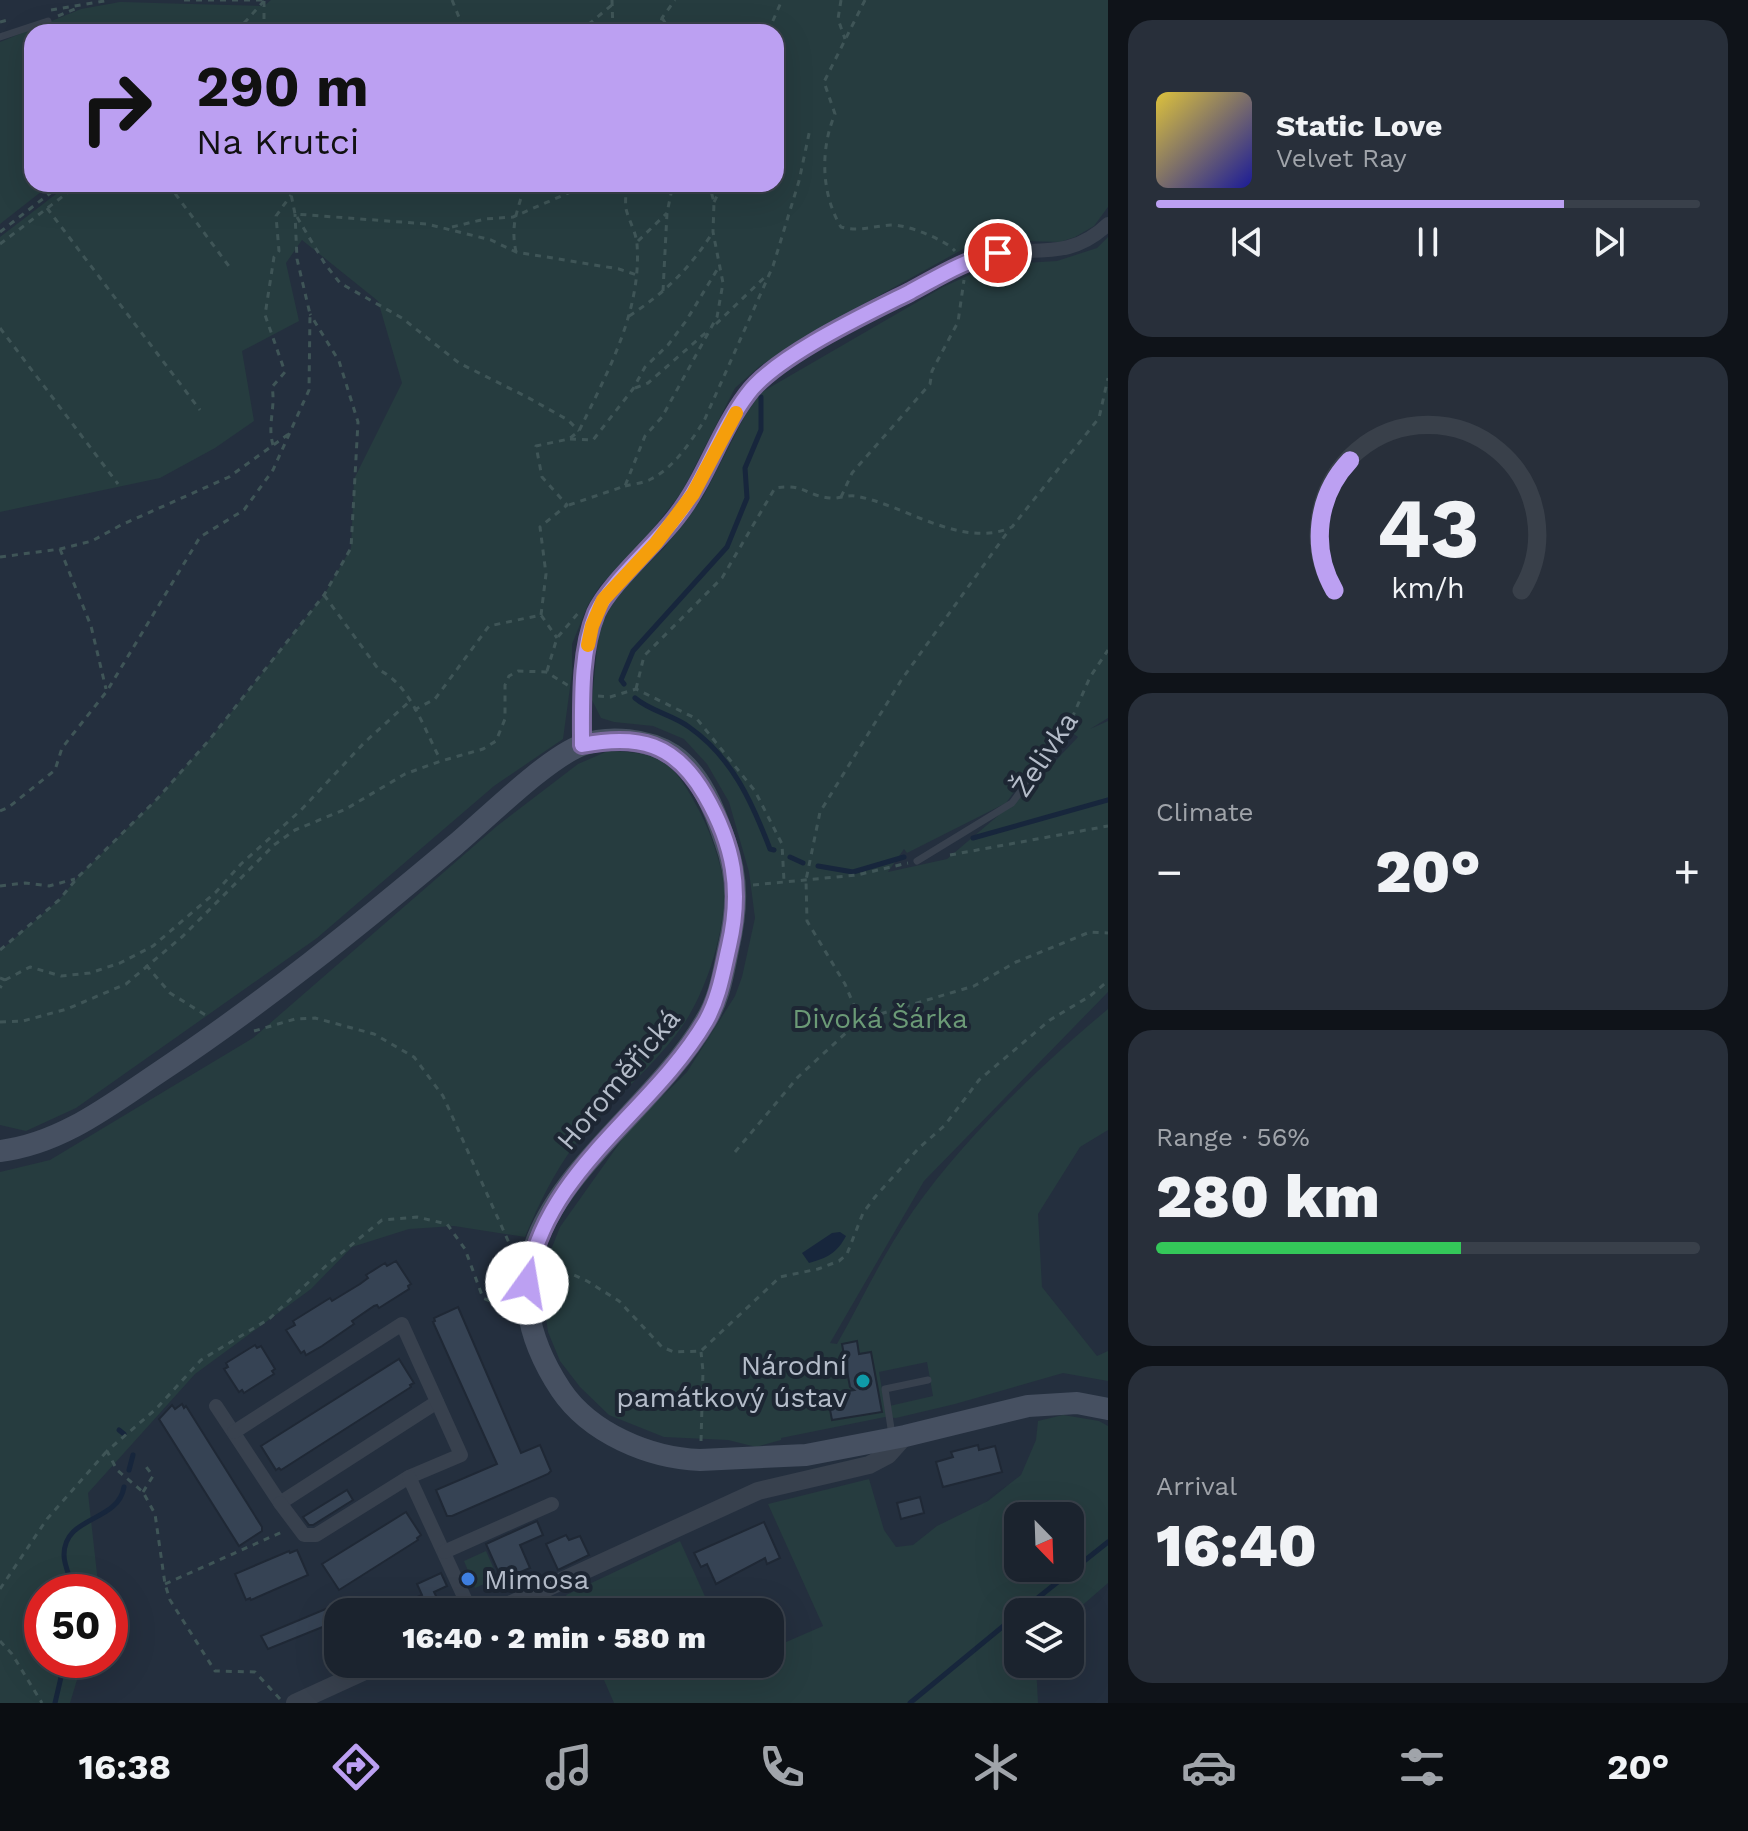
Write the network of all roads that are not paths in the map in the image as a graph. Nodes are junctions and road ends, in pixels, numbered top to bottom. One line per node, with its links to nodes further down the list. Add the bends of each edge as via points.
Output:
1 (48, 21): 2 (lane)
2 (39, 24)
3 (24, 29): 4 (lane)
4 (0, 37)
5 (1108, 224): 7 (street, via 1084,242 1059,251 998,253 965,264 850,323 760,381 741,403 693,494 597,611 588,645)
6 (1067, 729): 8 (lane, Želivka, via 1012,803)
7 (582, 745): 9 (main road, Horoměřická, via 549,765 400,892 228,1026 74,1128 34,1146); 15 (main road, Horoměřická, via 613,739 646,744 674,756 696,779 715,812 733,863 736,917 717,999 707,1019 559,1196 535,1245 527,1283 531,1321 544,1361 592,1425 639,1447 686,1460 806,1455)
8 (917, 861)
9 (0, 1151)
10 (928, 1380): 15 (lane, via 885,1389)
11 (437, 1402): 14 (street, via 402,1324); 16 (street, via 461,1455); 17 (street)
12 (216, 1406): 14 (street)
13 (1108, 1409): 15 (main road, Horoměřická, via 1077,1403 1028,1406)
14 (234, 1432): 17 (street)
15 (898, 1436): 21 (street, via 888,1455 869,1465 758,1491)
16 (409, 1477): 17 (street, via 316,1535 304,1535); 19 (street)
17 (280, 1503)
18 (552, 1504): 19 (street)
19 (444, 1552): 20 (street)
20 (465, 1598)
21 (525, 1598)
22 (349, 1678): 23 (street)
23 (295, 1703)

